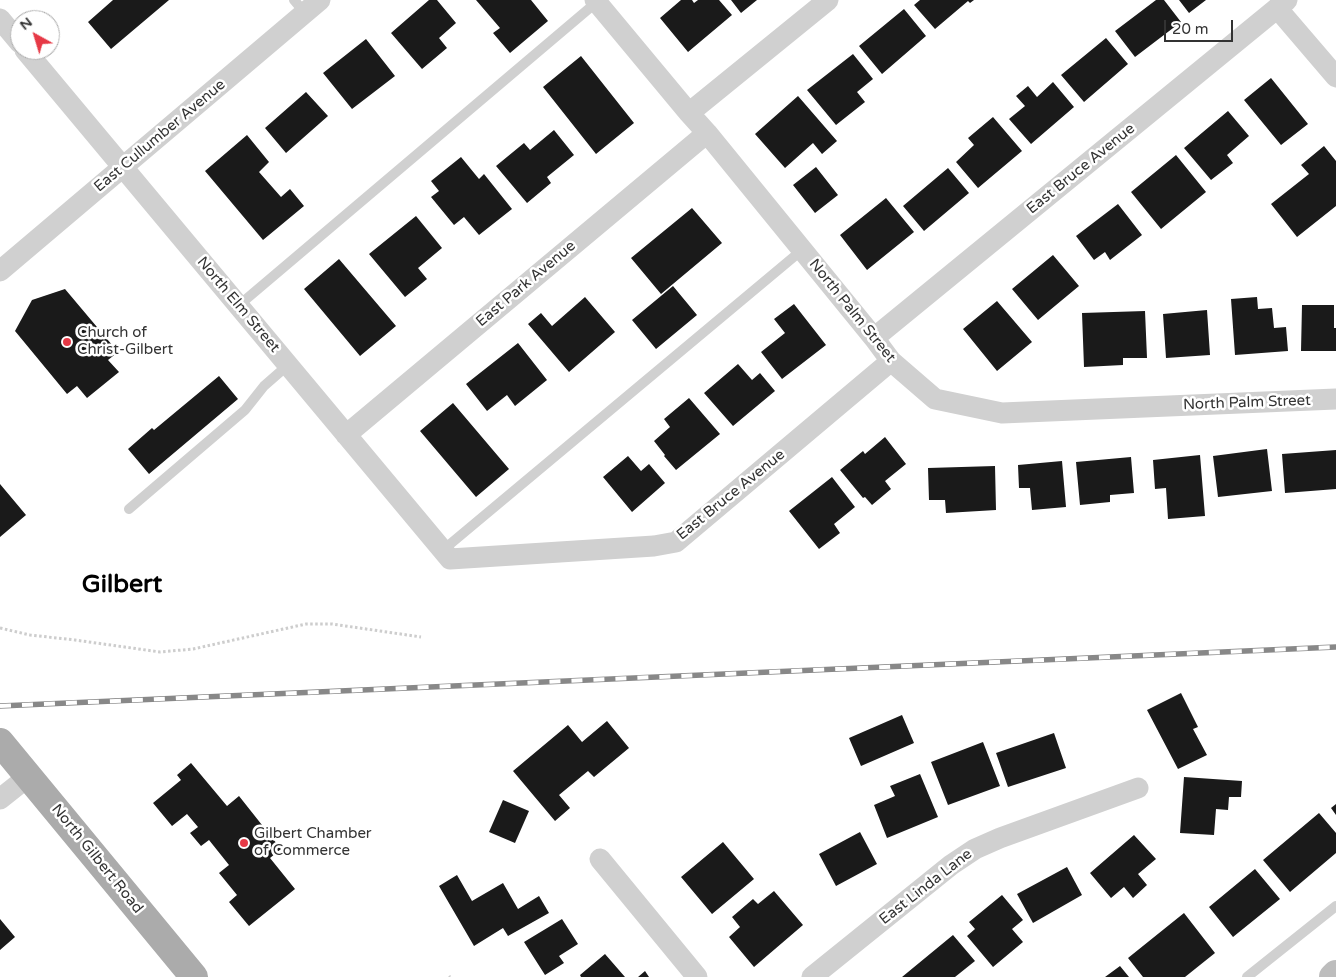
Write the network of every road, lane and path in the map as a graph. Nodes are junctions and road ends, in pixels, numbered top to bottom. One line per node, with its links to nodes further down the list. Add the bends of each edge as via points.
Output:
1 (828, 0): 9 (street)
2 (597, 1): 9 (street, North Palm Street); 14 (lane)
3 (306, 4): 11 (street, East Cullumber Avenue)
4 (1282, 4): 8 (street); 15 (street, East Bruce Avenue)
5 (0, 19): 6 (street)
6 (10, 32)
7 (33, 60): 11 (street, North Elm Street)
8 (1336, 77)
9 (688, 113): 10 (street, North Palm Street)
10 (707, 133): 12 (street, North Palm Street); 19 (street, East Park Avenue)
11 (123, 168): 13 (street, East Cullumber Avenue); 14 (street, North Elm Street)
12 (802, 250): 15 (street, North Palm Street); 21 (lane)
13 (0, 272)
14 (238, 306): 17 (street, North Elm Street)
15 (874, 338): 16 (street, North Palm Street)
16 (892, 361): 18 (street, North Palm Street, via 935,399 1002,413); 21 (street, East Bruce Avenue, via 676,542 654,546)
17 (288, 365): 19 (street, North Elm Street); 20 (lane, via 264,386 245,410)
18 (1336, 400)
19 (346, 434): 21 (street, North Elm Street)
20 (128, 509)
21 (447, 555)
22 (0, 628): 23 (path, via 160,652 193,649 306,624 332,624)
23 (421, 637)
24 (0, 742): 25 (main road, North Gilbert Road)
25 (29, 776): 27 (street); 31 (main road, North Gilbert Road)
26 (1138, 788): 33 (street, East Linda Lane, via 975,849)
27 (0, 799)
28 (600, 859): 32 (street)
29 (1336, 906): 34 (lane)
30 (1336, 974): 35 (main road)
31 (194, 977)
32 (696, 977)
33 (812, 977)
34 (1247, 977)
35 (1333, 977)

